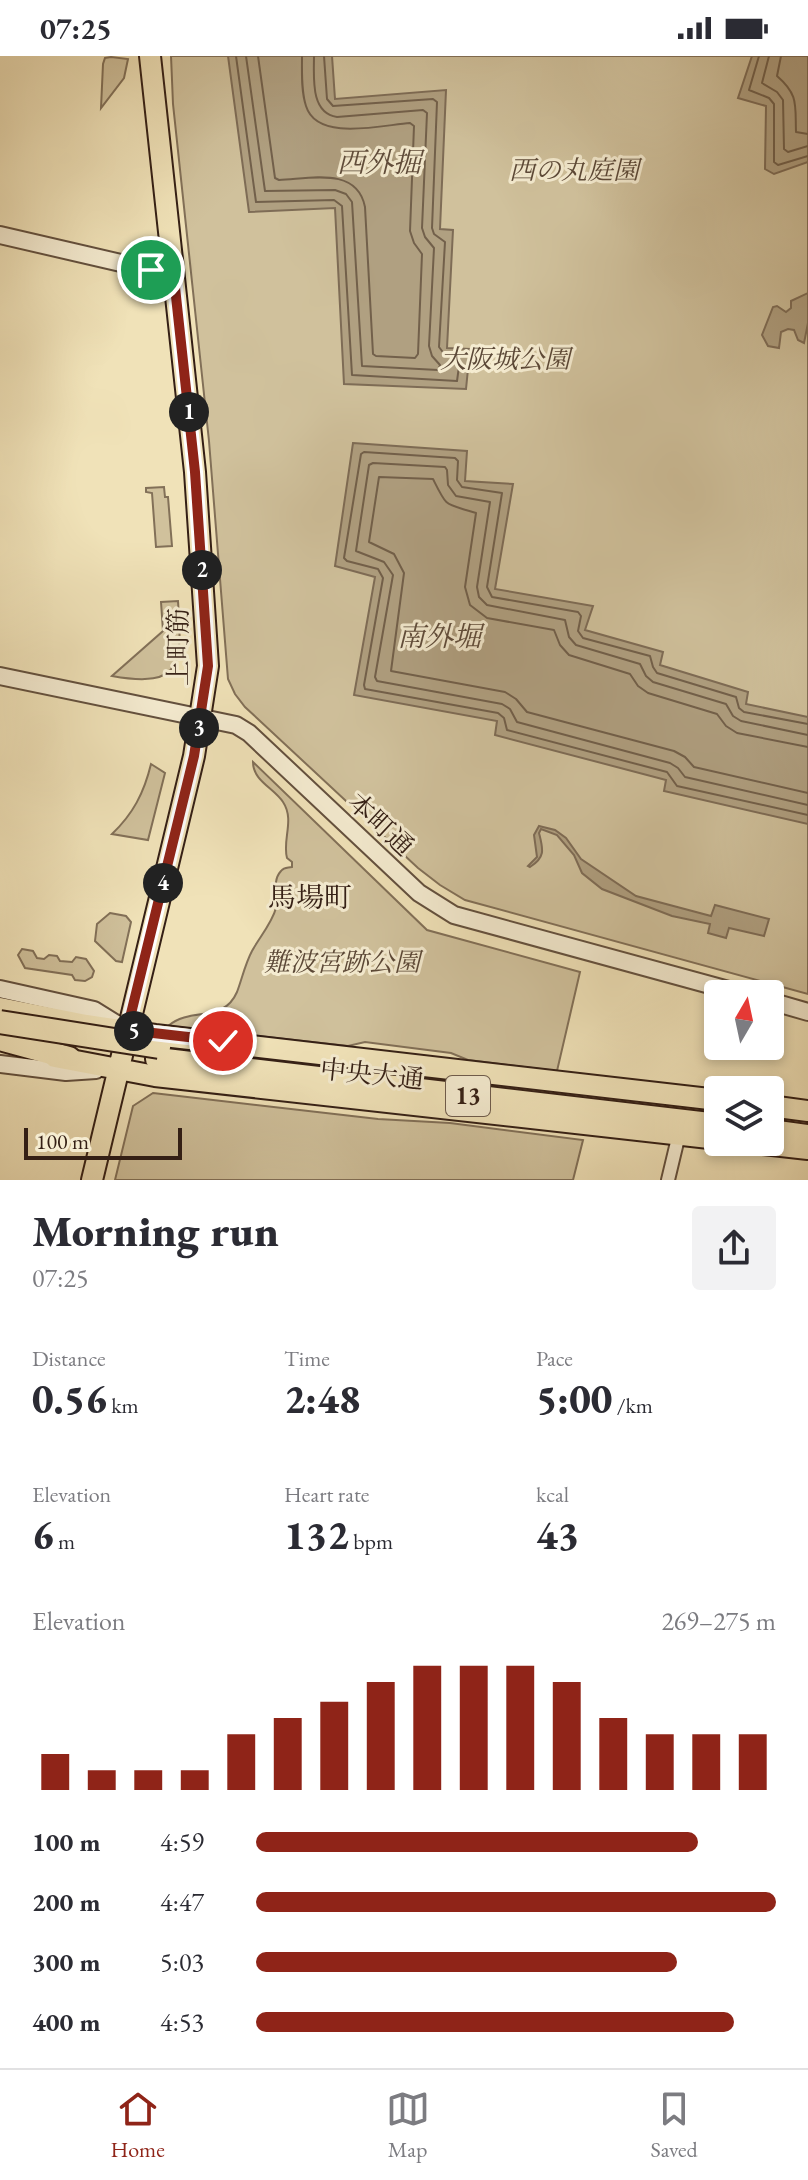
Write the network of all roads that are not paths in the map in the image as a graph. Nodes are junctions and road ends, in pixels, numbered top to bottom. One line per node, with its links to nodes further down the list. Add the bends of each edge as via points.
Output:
1 (150, 56): 3 (main road, 上町筋)
2 (0, 235): 3 (street)
3 (174, 278): 5 (main road, 上町筋, via 208,666)
4 (0, 676): 5 (street, 本町通)
5 (201, 717): 6 (street, 本町通, via 249,733 419,893 454,915); 11 (main road, 上町筋)
6 (704, 983)
7 (0, 989): 11 (street, 中央大通, via 94,1010)
8 (784, 1005): 9 (street)
9 (808, 1012)
10 (4, 1013): 11 (main road, 中央大通); 15 (highway, 13, bridge, via 74,1036)
11 (127, 1030): 17 (main road, 上町筋); 18 (main road, 中央大通)
12 (0, 1038): 14 (highway); 15 (highway, 13, via 102,1053)
13 (0, 1049): 14 (main road, 中央大通)
14 (69, 1058): 17 (main road, 中央大通)
15 (218, 1060): 20 (highway, 13); 23 (highway, 13)
16 (0, 1064): 17 (street, 中央大通, via 66,1072)
17 (118, 1068): 26 (main road, 中央大通); 31 (main road, 上町筋)
18 (704, 1098)
19 (784, 1108): 21 (main road)
20 (704, 1111)
21 (808, 1111)
22 (784, 1120): 24 (highway)
23 (704, 1123)
24 (808, 1123)
25 (784, 1133): 27 (highway)
26 (679, 1134): 28 (main road, 中央大通); 32 (street)
27 (808, 1136)
28 (704, 1137)
29 (784, 1146): 30 (main road)
30 (808, 1149)
31 (92, 1180)
32 (668, 1180)

